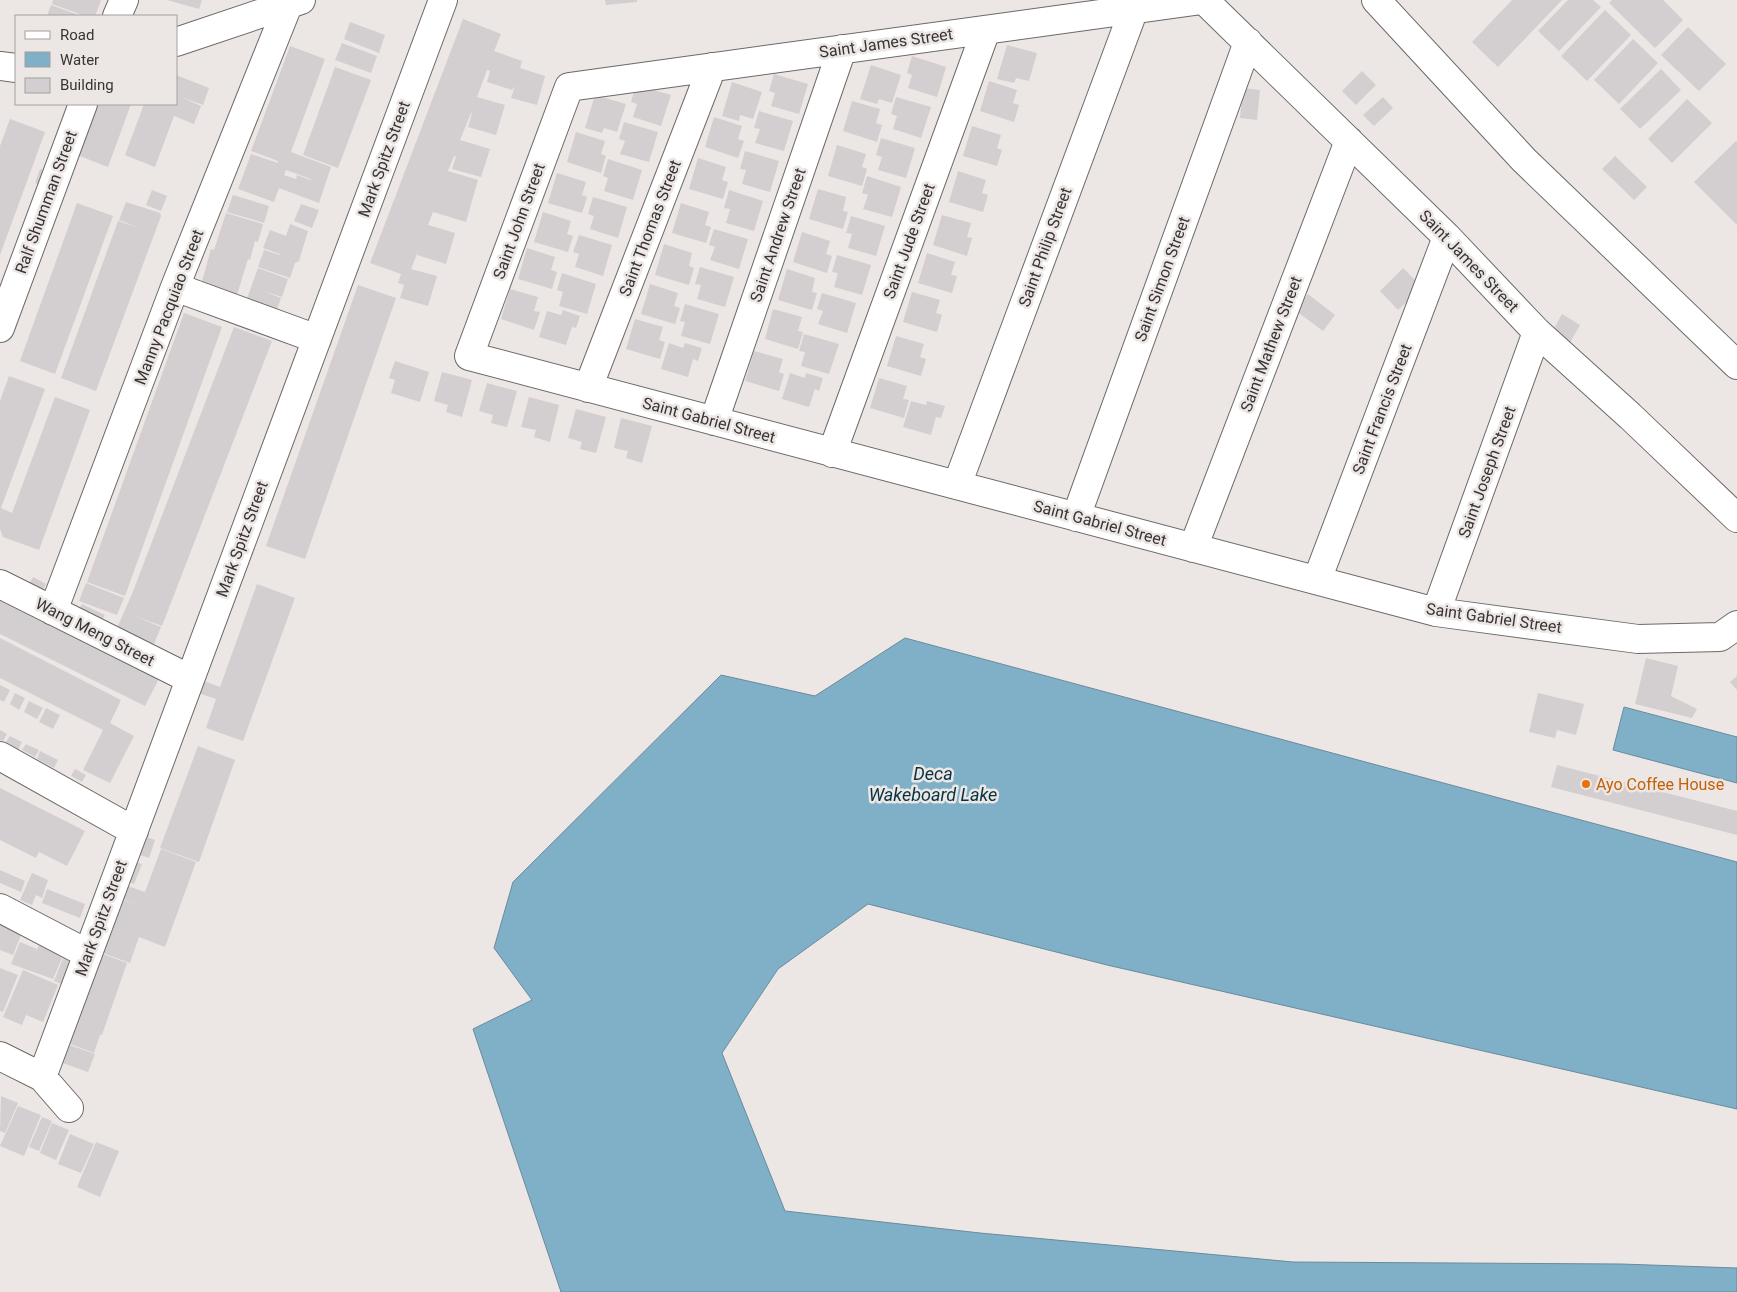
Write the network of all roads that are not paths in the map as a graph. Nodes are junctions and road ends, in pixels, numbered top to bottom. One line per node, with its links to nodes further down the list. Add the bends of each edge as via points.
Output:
1 (124, 0): 7 (street)
2 (443, 0): 22 (street, Mark Spitz Street)
3 (1203, 0): 6 (street, Saint James Street); 10 (street, Saint James Street)
4 (1376, 0): 24 (street, via 1524,160)
5 (293, 1): 9 (street); 19 (street, Manny Pacquiao Street)
6 (1134, 10): 8 (street, Saint James Street); 28 (street, Saint Philip Street)
7 (117, 15)
8 (986, 30): 11 (street, Saint James Street); 27 (street, Saint Jude Street)
9 (178, 41)
10 (1248, 42): 17 (street, Saint James Street); 29 (street, Saint Simon Street)
11 (842, 49): 13 (street, Saint James Street); 26 (street, Saint Andrew Street)
12 (0, 66): 14 (street)
13 (712, 67): 15 (street, Saint James Street); 25 (street, Saint Thomas Street)
14 (15, 68)
15 (570, 86): 23 (street, Saint John Street)
16 (83, 105): 20 (street, Ralf Shumman Street)
17 (1349, 141): 18 (street, Saint James Street); 31 (street, Saint Mathew Street)
18 (1447, 237): 21 (street, Saint James Street); 32 (street, Saint Francis Street)
19 (176, 287): 22 (street); 34 (street, Manny Pacquiao Street)
20 (0, 328)
21 (1537, 332): 30 (street, Saint James Street); 35 (street, Saint Joseph Street)
22 (317, 339): 37 (street, Mark Spitz Street)
23 (469, 356): 25 (street, Saint Gabriel Street)
24 (1737, 365)
25 (588, 388): 26 (street, Saint Gabriel Street)
26 (714, 421): 27 (street, Saint Gabriel Street)
27 (832, 453): 28 (street, Saint Gabriel Street)
28 (956, 486): 29 (street, Saint Gabriel Street)
29 (1076, 517): 31 (street, Saint Gabriel Street)
30 (1737, 518)
31 (1193, 548): 32 (street, Saint Gabriel Street)
32 (1316, 580): 35 (street, Saint Gabriel Street)
33 (0, 584): 34 (street, Wang Meng Street)
34 (54, 611): 37 (street, Wang Meng Street)
35 (1436, 612): 36 (street, Saint Gabriel Street, via 1638,639 1720,636)
36 (1737, 625)
37 (190, 679): 39 (street, Mark Spitz Street)
38 (0, 756): 39 (street)
39 (134, 831): 41 (street, Mark Spitz Street)
40 (0, 908): 41 (street)
41 (88, 954): 43 (street, Mark Spitz Street)
42 (0, 1056): 43 (street)
43 (42, 1077): 44 (street)
44 (69, 1108)

